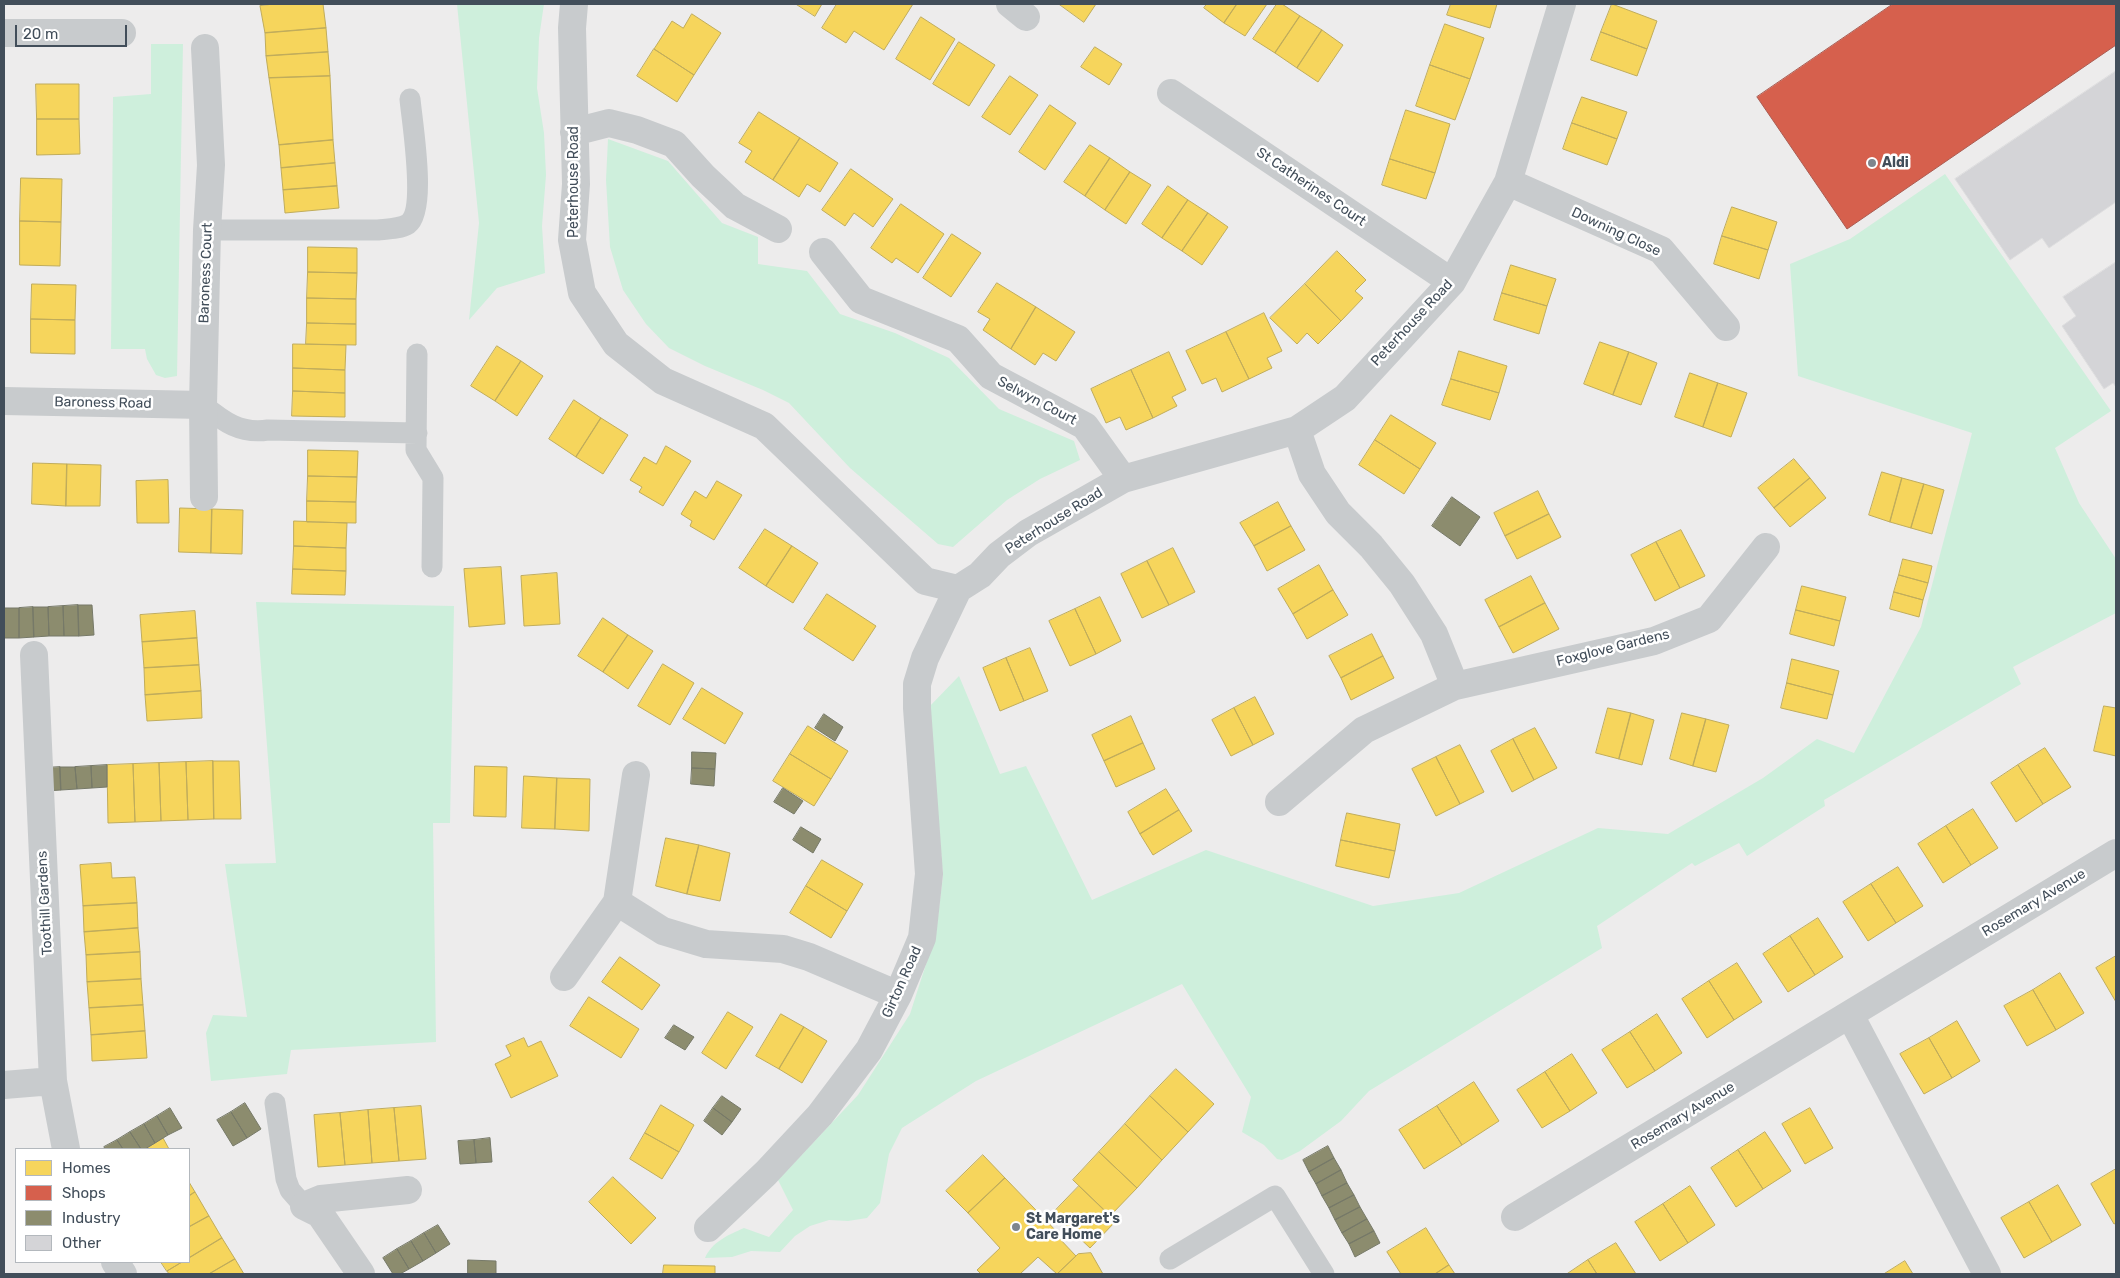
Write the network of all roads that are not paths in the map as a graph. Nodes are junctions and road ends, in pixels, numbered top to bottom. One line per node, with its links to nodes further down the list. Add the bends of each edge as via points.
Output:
1 (574, 4): 8 (street, Peterhouse Road)
2 (1562, 4): 9 (street, Peterhouse Road)
3 (4, 33): 4 (street)
4 (122, 33)
5 (205, 48): 11 (street, Baroness Court, via 211,165)
6 (1171, 93): 13 (street, St Catherines Court)
7 (410, 99): 11 (lane, via 418,187 417,210 409,223 378,230)
8 (574, 132): 10 (street, via 609,123 674,144 735,206); 24 (street, Peterhouse Road, via 576,184 572,240 582,293 616,344 663,381 764,426 925,581)
9 (1508, 182): 13 (street, Peterhouse Road); 14 (street, Downing Close, via 1661,250)
10 (778, 229)
11 (207, 230): 17 (street, Baroness Court)
12 (823, 252): 20 (street, Selwyn Court, via 861,300 958,339 991,376 1085,426)
13 (1452, 282): 18 (street, Peterhouse Road, via 1345,398)
14 (1726, 326)
15 (417, 354): 19 (lane)
16 (4, 401): 17 (street, Baroness Road)
17 (203, 405): 19 (lane, via 228,425 254,432); 21 (street, Baroness Court)
18 (1297, 430): 20 (street, Peterhouse Road); 26 (street, via 1312,474 1338,513 1402,584 1434,634)
19 (417, 433): 23 (lane, via 416,450 432,478)
20 (1123, 479): 24 (street, Peterhouse Road, via 1028,533 999,555 980,575)
21 (204, 498)
22 (1766, 547): 26 (street, Foxglove Gardens, via 1709,619 1654,641)
23 (432, 567)
24 (958, 589): 32 (street, Girton Road, via 925,658 917,684 929,874 922,938)
25 (34, 655): 34 (street, Toothill Gardens)
26 (1455, 686): 28 (street, Foxglove Gardens, via 1364,730)
27 (636, 775): 30 (street)
28 (1279, 802)
29 (2116, 853): 33 (street, Rosemary Avenue)
30 (617, 902): 31 (street); 32 (street, via 663,931 706,944 783,948)
31 (564, 977)
32 (898, 995): 41 (street, Girton Road, via 869,1050 820,1115)
33 (1850, 1015): 40 (street, Rosemary Avenue); 47 (street)
34 (53, 1081): 35 (street); 37 (street, Toothill Gardens)
35 (4, 1085)
36 (275, 1103): 39 (lane, via 286,1179 290,1190)
37 (66, 1148)
38 (408, 1190): 39 (street, via 321,1199)
39 (304, 1206): 45 (street, via 320,1214)
40 (1515, 1217)
41 (708, 1228)
42 (1170, 1259): 46 (lane, via 1275,1196)
43 (116, 1263): 44 (street)
44 (123, 1274)
45 (361, 1274)
46 (1324, 1274)
47 (1987, 1274)

